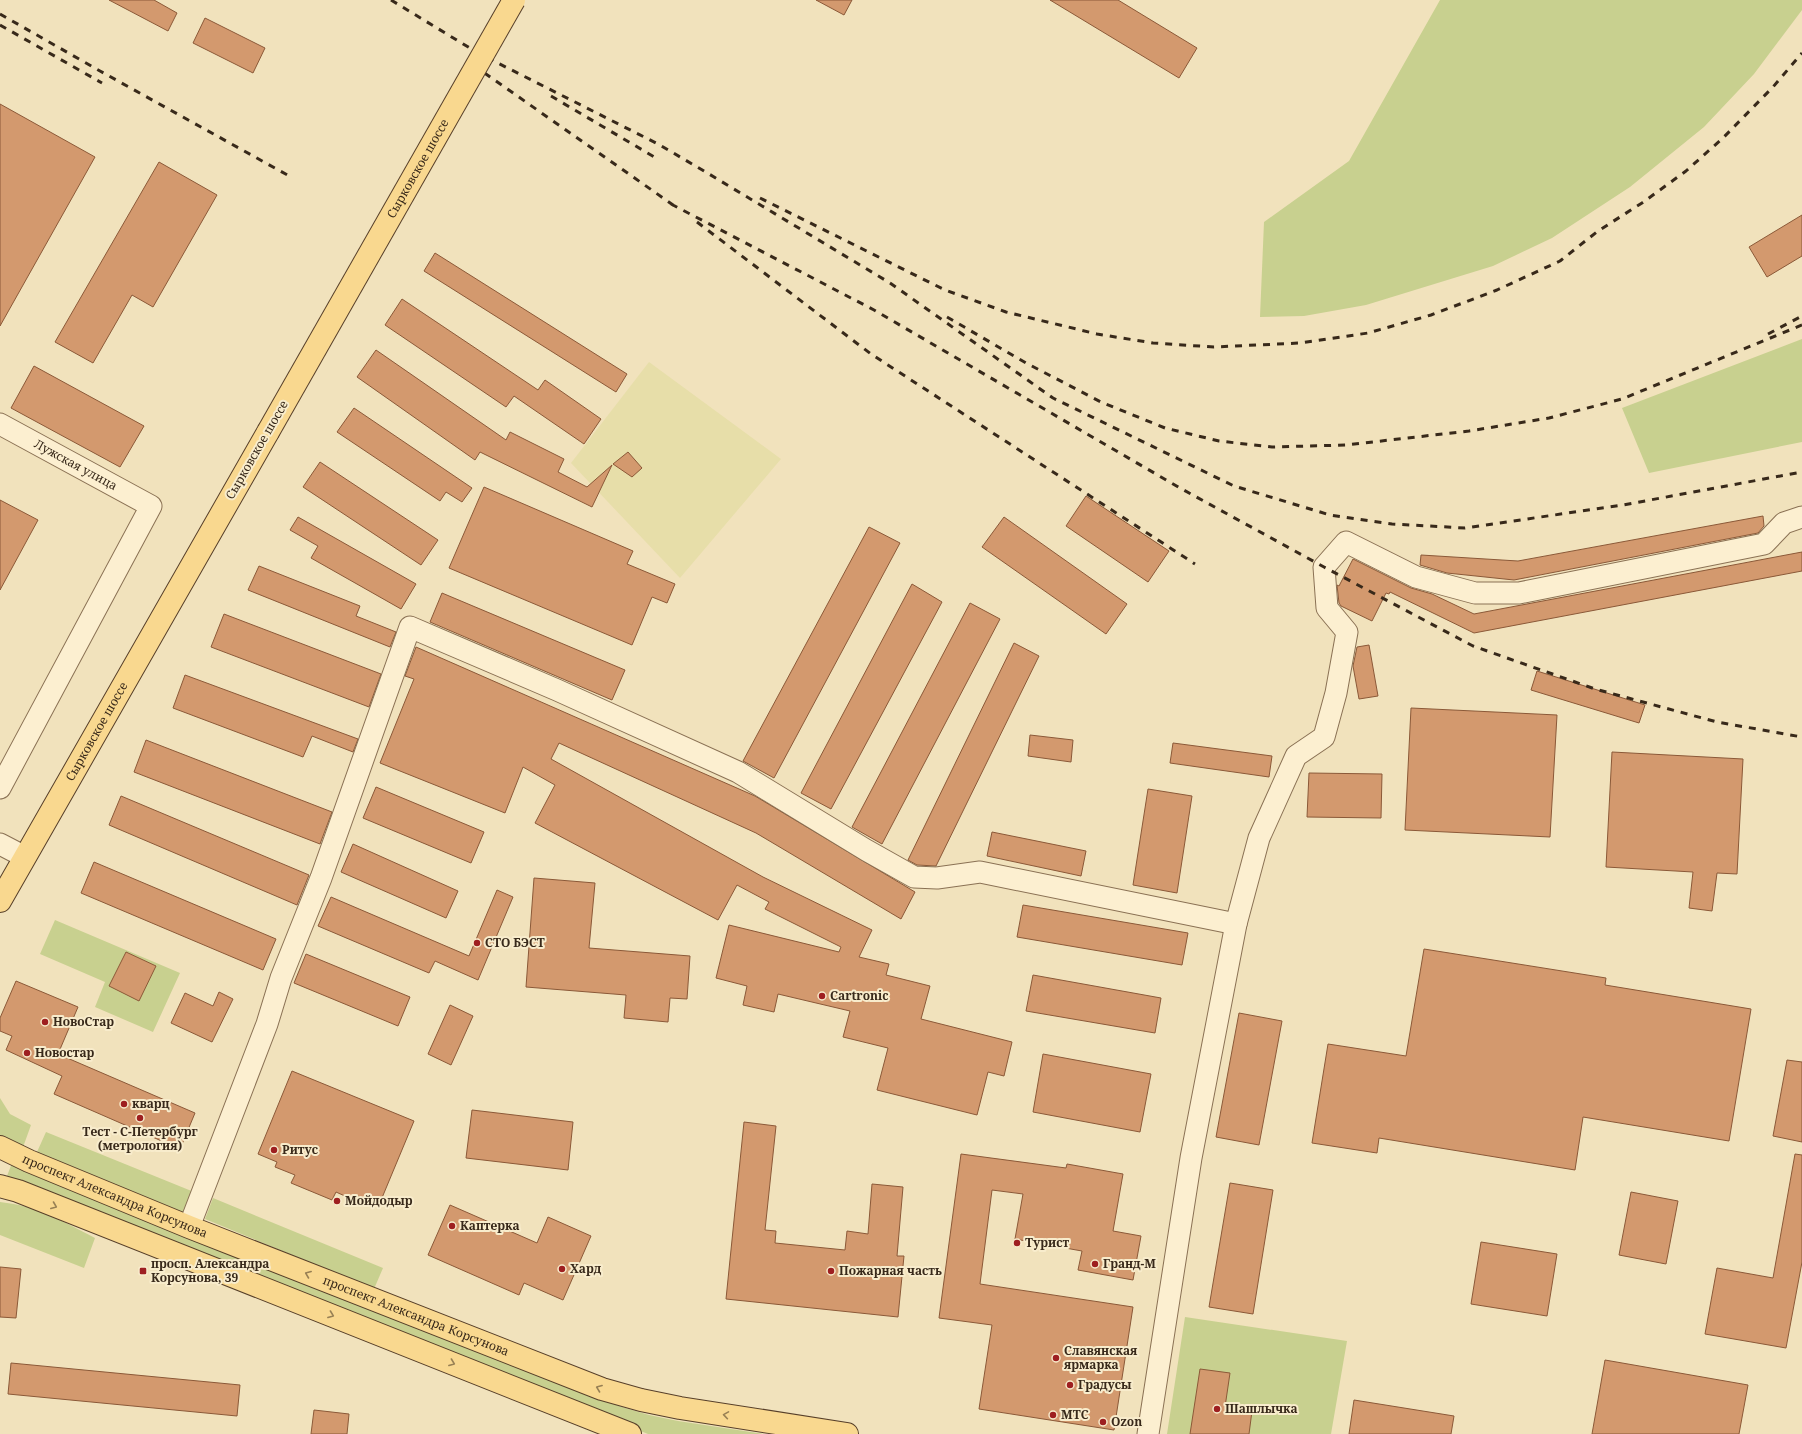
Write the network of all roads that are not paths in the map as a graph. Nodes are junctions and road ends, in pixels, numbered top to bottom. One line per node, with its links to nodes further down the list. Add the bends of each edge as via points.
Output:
1 (514, 0): 6 (main road, Сырковское шоссе, bridge)
2 (0, 424): 4 (street, Лужская улица, via 151,506)
3 (1802, 517): 8 (street, via 1784,523 1764,544 1519,593 1475,593 1416,577 1346,542 1324,567 1328,608 1347,632 1336,694 1324,737 1296,756 1258,838)
4 (0, 788)
5 (0, 844): 6 (street)
6 (24, 857): 7 (main road, Сырковское шоссе)
7 (0, 900)
8 (1236, 924): 11 (street, via 980,872 937,878 914,877 738,772 410,627 321,878 281,978 267,1024); 16 (street, via 1191,1158)
9 (0, 1147): 11 (main road, проспект Александра Корсунова)
10 (0, 1186): 13 (main road, one-way to 13)
11 (190, 1227): 12 (main road, проспект Александра Корсунова, one-way to 11, via 662,1404 602,1389)
12 (750, 1418): 14 (main road, via 766,1423); 15 (main road, проспект Александра Корсунова)
13 (630, 1434)
14 (781, 1434)
15 (847, 1434)
16 (1148, 1434)

